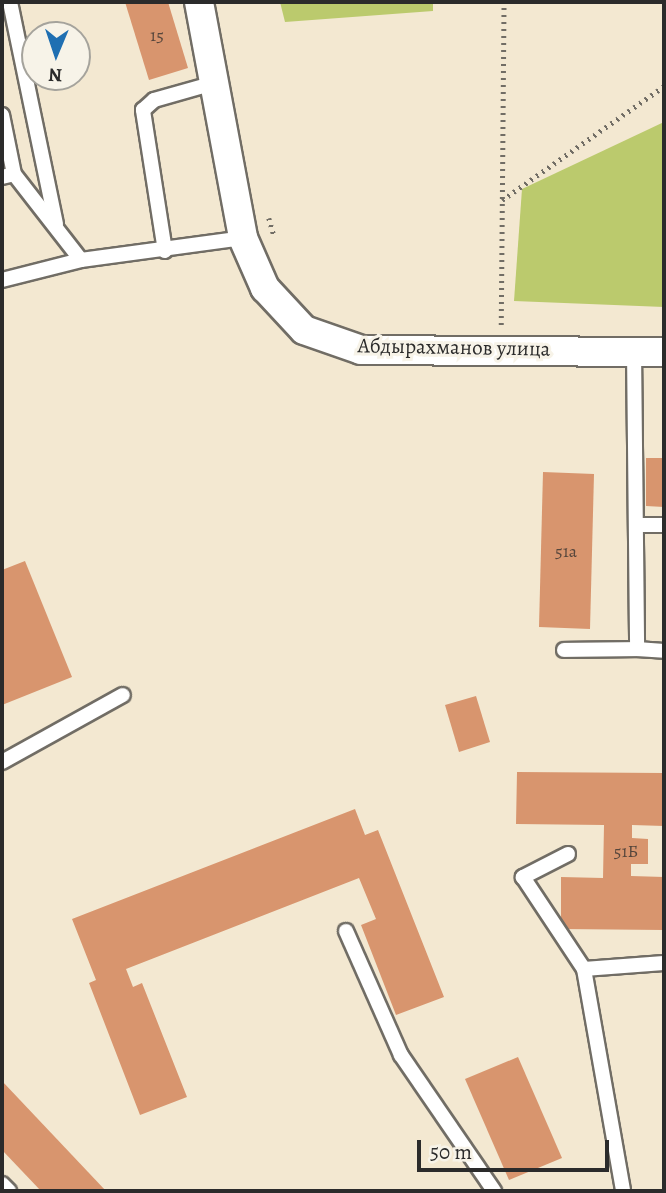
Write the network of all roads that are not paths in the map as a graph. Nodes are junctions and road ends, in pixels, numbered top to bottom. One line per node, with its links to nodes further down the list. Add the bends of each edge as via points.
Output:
1 (10, 2): 6 (lane)
2 (199, 2): 3 (street, Абдырахманов улица)
3 (214, 83): 7 (street, Абдырахманов улица); 8 (lane, via 154,100 143,110 141,120)
4 (2, 115): 5 (lane)
5 (8, 175): 6 (lane)
6 (57, 228): 9 (lane)
7 (243, 238): 8 (lane); 11 (street, Абдырахманов улица, via 265,288 304,330 361,349)
8 (165, 251): 9 (lane)
9 (81, 260): 10 (lane)
10 (2, 280)
11 (634, 350): 12 (street, Абдырахманов улица); 13 (lane)
12 (664, 352)
13 (636, 524): 14 (lane); 15 (lane)
14 (664, 525)
15 (637, 649): 16 (lane); 17 (lane)
16 (564, 650)
17 (664, 651)
18 (123, 695): 19 (lane)
19 (2, 762)
20 (568, 854): 23 (lane, via 523,877)
21 (346, 931): 26 (lane, via 401,1055)
22 (664, 963): 23 (lane)
23 (583, 969): 27 (lane)
24 (2, 1184): 25 (lane)
25 (9, 1191)
26 (494, 1191)
27 (623, 1191)

